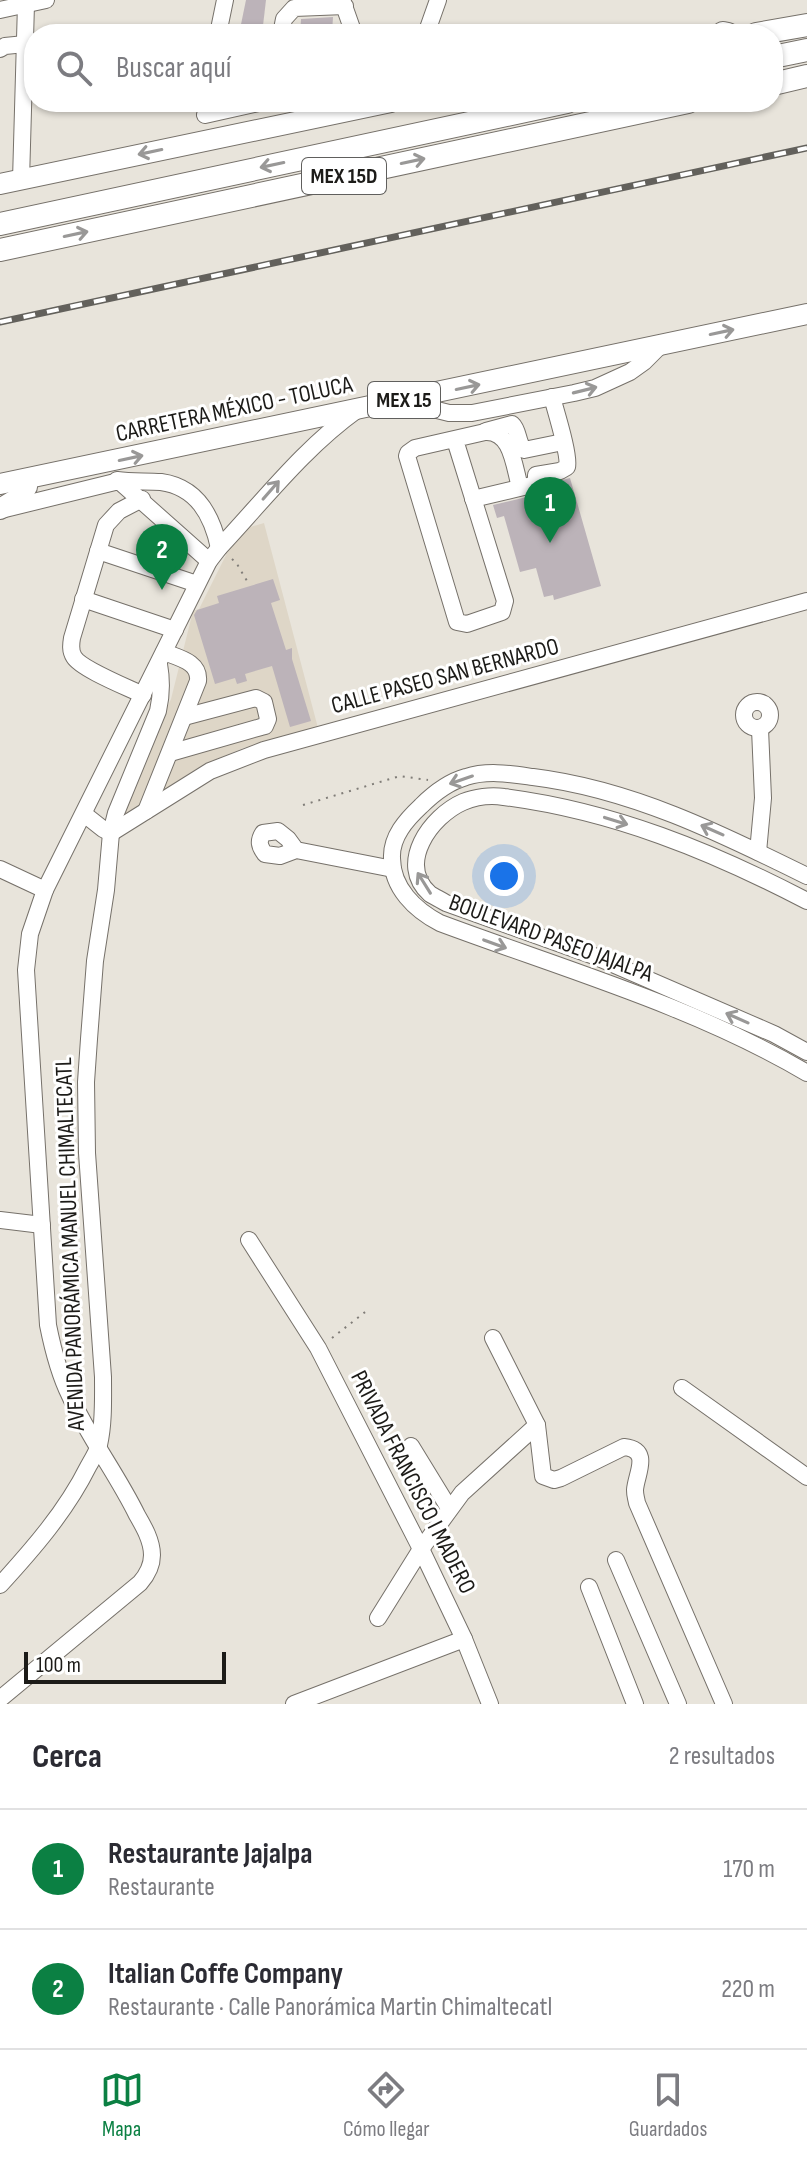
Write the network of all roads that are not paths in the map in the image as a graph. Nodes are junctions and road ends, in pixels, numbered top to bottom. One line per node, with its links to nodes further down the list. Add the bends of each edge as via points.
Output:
1 (46, 0): 5 (street)
2 (225, 0): 9 (street)
3 (438, 0): 12 (street)
4 (344, 3): 10 (street, via 294,8); 11 (street)
5 (26, 4): 6 (street); 8 (street)
6 (0, 10)
7 (807, 16): 13 (main road)
8 (26, 24)
9 (220, 24)
10 (283, 24)
11 (351, 24)
12 (430, 24)
13 (770, 24)
14 (807, 25): 15 (highway)
15 (783, 29)
16 (24, 44): 17 (street)
17 (0, 49)
18 (807, 50): 19 (highway)
19 (783, 55)
20 (807, 76): 22 (highway)
21 (24, 78): 28 (street)
22 (783, 82)
23 (206, 112): 27 (street)
24 (340, 112): 27 (main road)
25 (521, 112): 30 (highway, MEX 15D, one-way to 30)
26 (642, 112): 31 (highway, MEX 15D, one-way to 26)
27 (202, 142): 28 (main road, one-way to 28)
28 (21, 180): 29 (main road)
29 (0, 184)
30 (0, 224)
31 (0, 250)
32 (807, 314): 33 (main road, CARRETERA MÉXICO - TOLUCA / MEX 15, one-way to 32)
33 (661, 345): 34 (street, one-way to 33, via 613,381); 35 (main road, CARRETERA MÉXICO - TOLUCA / MEX 15, one-way to 33)
34 (552, 397): 35 (street, via 472,413); 39 (street)
35 (399, 401): 36 (main road, CARRETERA MÉXICO - TOLUCA / MEX 15)
36 (358, 409): 41 (main road, CARRETERA MÉXICO - TOLUCA / MEX 15, one-way to 36); 52 (street, one-way to 36, via 306,453)
37 (485, 432): 38 (street); 40 (street, via 512,424 524,450); 46 (street, via 496,432 506,441)
38 (455, 440): 49 (street); 49 (street, via 415,448 407,456 455,618 462,624 502,612 505,601)
39 (563, 442): 40 (street); 42 (street, via 567,467)
40 (541, 447): 42 (street, via 536,460)
41 (81, 468): 43 (street); 44 (main road, CARRETERA MÉXICO - TOLUCA / MEX 15)
42 (549, 473): 46 (street, via 536,475 536,484)
43 (119, 481): 48 (street); 50 (street); 52 (street, via 174,485 192,495 209,516)
44 (34, 482): 45 (main road, CARRETERA MÉXICO - TOLUCA / MEX 15); 47 (main road); 50 (main road)
45 (0, 484)
46 (520, 487): 49 (street)
47 (0, 499)
48 (142, 499): 51 (street, via 112,517); 52 (street)
49 (473, 499)
50 (0, 510)
51 (98, 551): 53 (street); 54 (street)
52 (214, 554): 53 (street)
53 (197, 584): 56 (street)
54 (83, 599): 56 (street); 58 (street, via 72,638 73,656)
55 (807, 601): 64 (street, CALLE PASEO SAN BERNARDO, via 264,750 210,771)
56 (175, 630): 57 (street)
57 (161, 658): 58 (street); 59 (street, via 198,670); 66 (street, AVENIDA PANORÁMICA MANUEL CHIMALTECATL, via 158,711)
58 (143, 695): 65 (street)
59 (184, 717): 61 (street); 61 (street, via 256,698 264,702 268,719 265,726)
60 (760, 729): 68 (street, via 763,798)
61 (170, 753): 64 (street)
62 (555, 780): 63 (street); 68 (street, one-way to 62, via 631,799); 70 (street, one-way to 70, via 483,773 449,783 401,828 391,855)
63 (551, 804): 73 (street, one-way to 73, via 700,849); 74 (street, one-way to 63, via 446,903 431,894 417,873 419,846 426,834 465,801 500,796)
64 (145, 812): 66 (street, CALLE PASEO SAN BERNARDO)
65 (84, 814): 66 (street); 72 (street)
66 (111, 833): 85 (street, AVENIDA PANORÁMICA MANUEL CHIMALTECATL, via 86,1082 103,1377)
67 (296, 850): 70 (street)
68 (758, 852): 71 (street)
69 (0, 869): 72 (street)
70 (393, 869): 75 (street, BOULEVARD PASEO JAJALPA, one-way to 75, via 405,894 426,916)
71 (807, 876)
72 (45, 890): 79 (street, via 30,934 26,970)
73 (807, 901)
74 (594, 956): 75 (street); 76 (street, one-way to 74)
75 (586, 976): 77 (street, BOULEVARD PASEO JAJALPA, via 709,1024)
76 (807, 1052)
77 (807, 1073)
78 (0, 1220): 79 (street)
79 (42, 1225): 85 (street, via 45,1307 53,1350 70,1396)
80 (249, 1240): 88 (street, PRIVADA FRANCISCO I MADERO, via 318,1348)
81 (493, 1338): 83 (street)
82 (682, 1388): 86 (street)
83 (537, 1425): 87 (street); 99 (street, via 547,1479 561,1478 624,1447 639,1456 637,1503)
84 (411, 1446): 87 (street)
85 (99, 1447): 90 (street, via 60,1513); 94 (street, via 147,1534 150,1567 140,1583)
86 (807, 1477)
87 (449, 1508): 88 (street)
88 (421, 1549): 92 (street); 93 (street, PRIVADA FRANCISCO I MADERO)
89 (616, 1560): 98 (street)
90 (0, 1585)
91 (589, 1587): 97 (street)
92 (378, 1618)
93 (464, 1639): 95 (street); 96 (street, PRIVADA FRANCISCO I MADERO)
94 (0, 1699)
95 (294, 1704)
96 (490, 1704)
97 (635, 1704)
98 (678, 1704)
99 (724, 1704)

